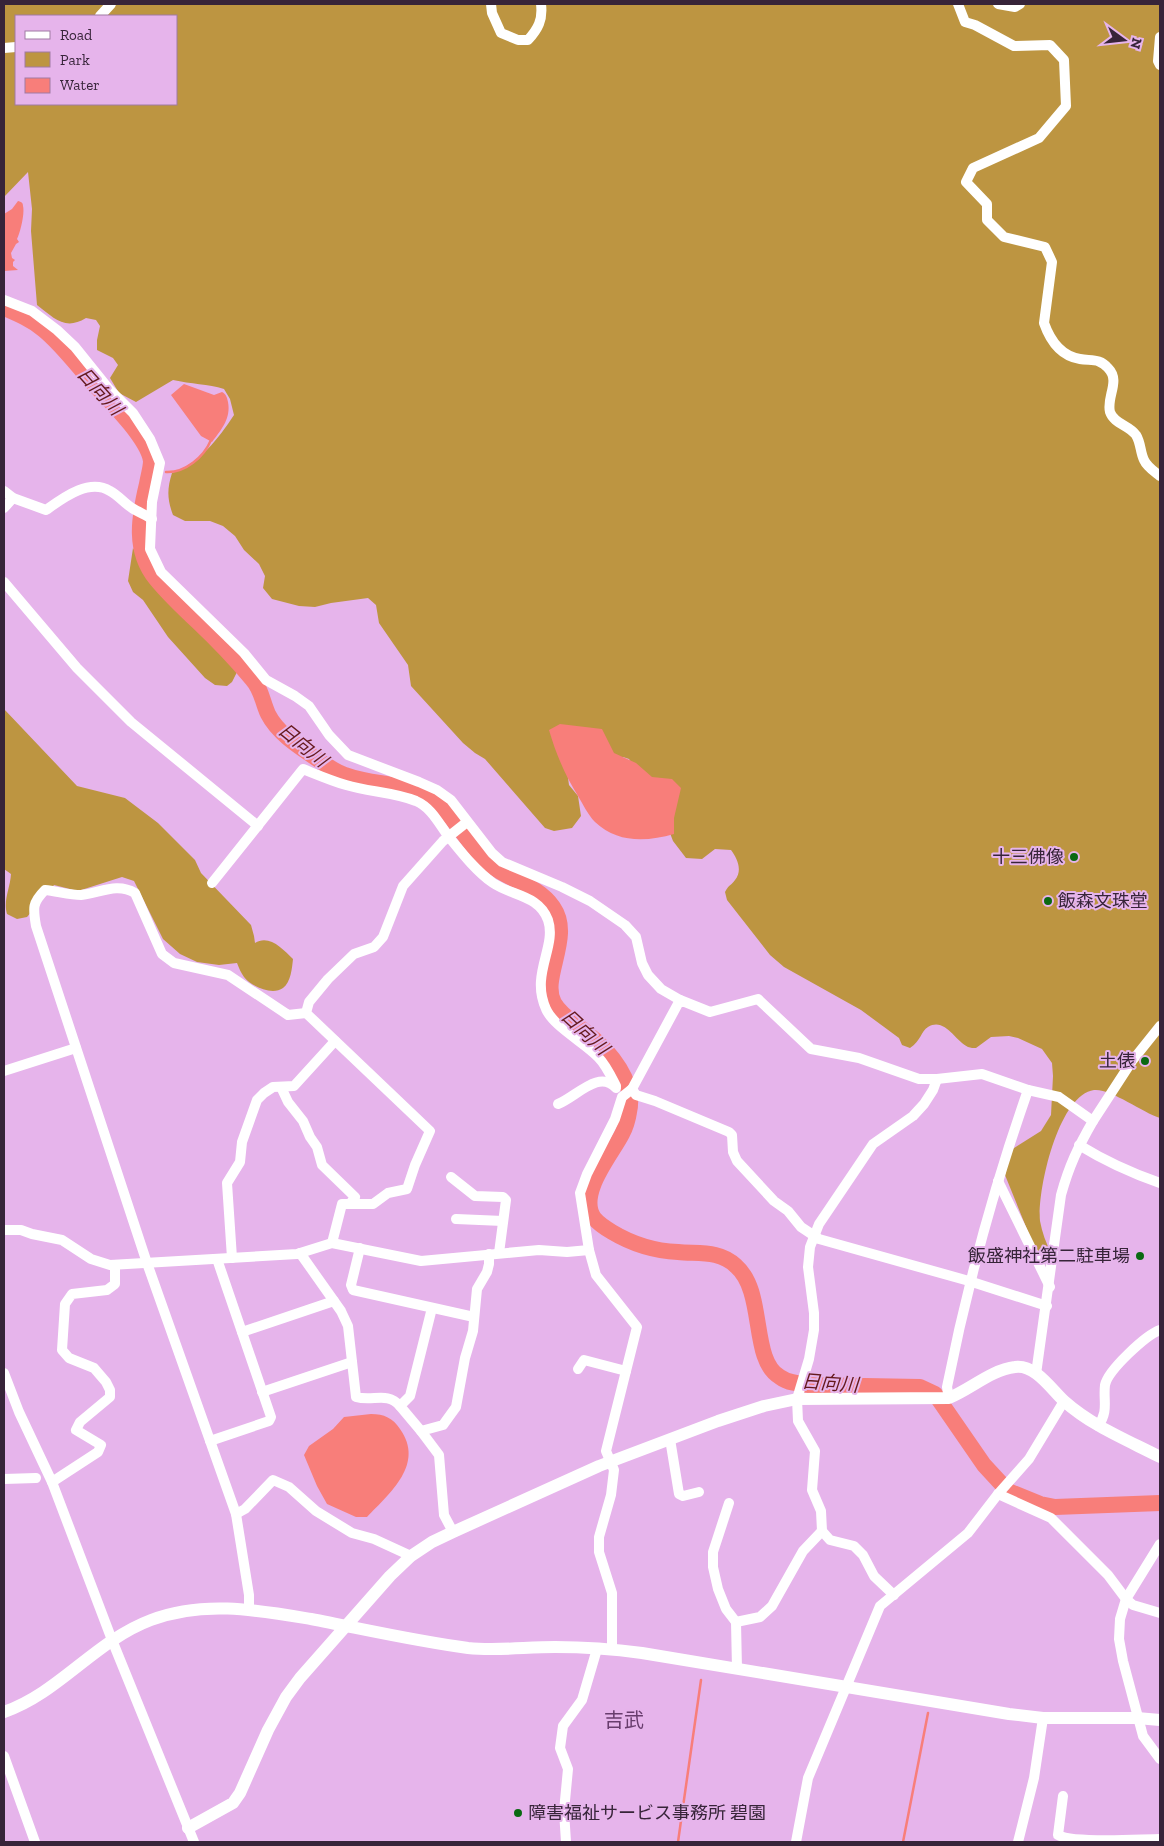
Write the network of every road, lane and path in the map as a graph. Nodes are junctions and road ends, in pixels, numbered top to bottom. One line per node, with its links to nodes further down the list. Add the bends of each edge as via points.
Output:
1 (111, 4): 7 (street)
2 (491, 4): 3 (street, via 501,33 518,40 528,40 538,29)
3 (541, 4)
4 (958, 4): 11 (street, via 965,22 1014,46 1050,45 1064,60 1066,106 1039,138 973,168 966,182 987,204 987,220 1004,237 1045,247 1052,262 1044,323 1047,333 1068,356 1097,360 1109,368 1114,378 1110,404 1112,416 1136,435 1143,459)
5 (998, 4): 6 (street, via 1015,7)
6 (1020, 4)
7 (101, 15)
8 (1160, 37): 9 (street)
9 (1160, 64)
10 (4, 300): 15 (street, via 32,310 75,347 150,439 160,463)
11 (1160, 476)
12 (4, 490): 13 (street)
13 (13, 498): 14 (street); 15 (street, via 46,510 79,490 99,488 109,490)
14 (4, 508)
15 (152, 519): 17 (street, via 150,549 161,572 244,653 266,680 309,706 348,755 437,790 451,800)
16 (4, 582): 18 (street, via 77,668 131,722)
17 (467, 822): 19 (street); 21 (street, via 502,862 590,901 625,925 636,937 648,975 661,989)
18 (258, 826): 19 (street, via 304,769 346,785 417,801 434,815); 20 (street)
19 (448, 836): 22 (street, via 403,886 384,937 374,947 354,954 328,979 309,1002); 28 (street, via 469,862 494,884 539,905 548,921 549,936 540,995 547,1011 599,1057)
20 (212, 883)
21 (680, 1000): 27 (street, via 710,1012 758,999 811,1049 859,1058 919,1079); 30 (street)
22 (306, 1013): 24 (street); 25 (street, via 288,1015 228,975 174,964 162,954 135,893 128,889 115,887 80,895 45,890 34,903 33,911)
23 (1160, 1026): 34 (street, via 1132,1061)
24 (336, 1041): 29 (street, via 294,1086); 39 (street, via 430,1131 407,1189 388,1193 373,1204)
25 (76, 1048): 26 (street); 51 (street)
26 (4, 1071)
27 (937, 1079): 31 (street, via 982,1074); 43 (street, via 934,1090 913,1116 873,1144 819,1224)
28 (616, 1086): 32 (street); 33 (street, via 605,1081 595,1082)
29 (280, 1087): 39 (street, via 318,1146 322,1165 355,1197); 49 (street, via 264,1092 257,1100 242,1142 240,1162 227,1183)
30 (632, 1089): 32 (street); 43 (street, via 636,1095 729,1132 737,1161 801,1227)
31 (1028, 1090): 34 (street, via 1059,1097); 37 (street)
32 (622, 1097): 46 (street, via 580,1193)
33 (558, 1104)
34 (1093, 1121): 35 (street)
35 (1079, 1145): 38 (street, via 1132,1173); 54 (street, via 1068,1168 1061,1195)
36 (452, 1177): 41 (street, via 475,1196 503,1197 506,1200)
37 (998, 1181): 53 (street); 54 (street)
38 (1160, 1183)
39 (350, 1204): 44 (street, via 342,1204)
40 (456, 1219): 41 (street)
41 (503, 1221): 48 (street)
42 (4, 1230): 52 (street, via 21,1230 62,1240 91,1259)
43 (815, 1236): 53 (street); 67 (street, via 810,1247 808,1268 814,1330)
44 (332, 1243): 45 (street); 47 (street)
45 (360, 1248): 48 (street, via 421,1261); 57 (street, via 351,1285 353,1290)
46 (589, 1250): 48 (street); 63 (street, via 596,1276 637,1328)
47 (300, 1253): 49 (street); 55 (street)
48 (494, 1254): 58 (street, via 477,1289)
49 (232, 1258): 50 (street)
50 (217, 1259): 51 (street); 60 (street)
51 (147, 1263): 52 (street); 74 (street)
52 (115, 1265): 79 (street, via 115,1284 107,1290 72,1294 65,1304 62,1350 69,1358 94,1368 106,1382 110,1397 80,1422 76,1430 101,1446 98,1452)
53 (969, 1281): 56 (street); 68 (street)
54 (1050, 1287): 56 (street)
55 (334, 1301): 60 (street); 61 (street, via 348,1326)
56 (1047, 1306): 65 (street)
57 (432, 1308): 58 (street); 70 (street, via 410,1396)
58 (474, 1317): 72 (street, via 456,1407 443,1425)
59 (1160, 1330): 71 (street, via 1127,1355 1105,1383 1104,1417)
60 (242, 1332): 66 (street)
61 (352, 1362): 66 (street); 70 (street, via 356,1397 394,1399)
62 (578, 1369): 63 (street, via 584,1360)
63 (626, 1371): 76 (street, via 606,1451)
64 (4, 1373): 79 (street)
65 (1036, 1374): 68 (street, via 1016,1366 1000,1370); 69 (street)
66 (262, 1392): 74 (street, via 271,1418 269,1422)
67 (798, 1395): 68 (street); 73 (street); 84 (street, via 798,1422 815,1451 812,1490 820,1511)
68 (947, 1398)
69 (1064, 1401): 71 (street); 81 (street, via 1029,1459)
70 (400, 1406): 72 (street)
71 (1098, 1426): 75 (street)
72 (421, 1431): 85 (street, via 439,1455 444,1515)
73 (670, 1438): 76 (street); 80 (street, via 679,1494)
74 (210, 1442): 83 (street)
75 (1160, 1457)
76 (611, 1461): 85 (street); 96 (street, via 614,1470 611,1495 599,1537 599,1552 612,1593)
77 (36, 1478): 78 (street)
78 (4, 1479)
79 (52, 1482): 94 (street)
80 (699, 1492)
81 (998, 1494): 88 (street, via 968,1533); 89 (street, via 1051,1518 1108,1575)
82 (729, 1503): 92 (street, via 713,1552 713,1567 726,1609)
83 (236, 1514): 87 (street, via 273,1480 289,1487 316,1511 352,1533); 90 (street)
84 (822, 1531): 88 (street, via 830,1540 854,1546 874,1576); 92 (street, via 803,1551 772,1606 760,1617)
85 (453, 1532): 87 (street)
86 (1160, 1544): 89 (street)
87 (411, 1556): 93 (street)
88 (894, 1595): 98 (street, via 880,1606)
89 (1126, 1599): 91 (street, via 1133,1605); 101 (street, via 1119,1639)
90 (249, 1609): 93 (street); 94 (street, via 201,1609 176,1613 151,1620)
91 (1160, 1613)
92 (736, 1622): 97 (street)
93 (346, 1626): 95 (street, via 470,1648); 106 (street, via 286,1697 233,1803)
94 (112, 1640): 99 (street, via 38,1696); 106 (street)
95 (598, 1649): 96 (street); 110 (street, via 582,1700 563,1726 560,1748 568,1769 564,1811)
96 (612, 1649): 97 (street)
97 (737, 1669): 98 (street)
98 (846, 1687): 100 (street); 111 (street, via 808,1778)
99 (4, 1712)
100 (1043, 1718): 101 (street); 112 (street, via 1034,1778)
101 (1137, 1718): 102 (street); 104 (street, via 1143,1736)
102 (1160, 1720)
103 (4, 1756): 108 (street)
104 (1160, 1759)
105 (1063, 1796): 107 (street, via 1058,1834 1063,1838)
106 (188, 1828): 109 (street)
107 (1160, 1839)
108 (35, 1842)
109 (194, 1842)
110 (566, 1842)
111 (796, 1842)
112 (1018, 1842)

